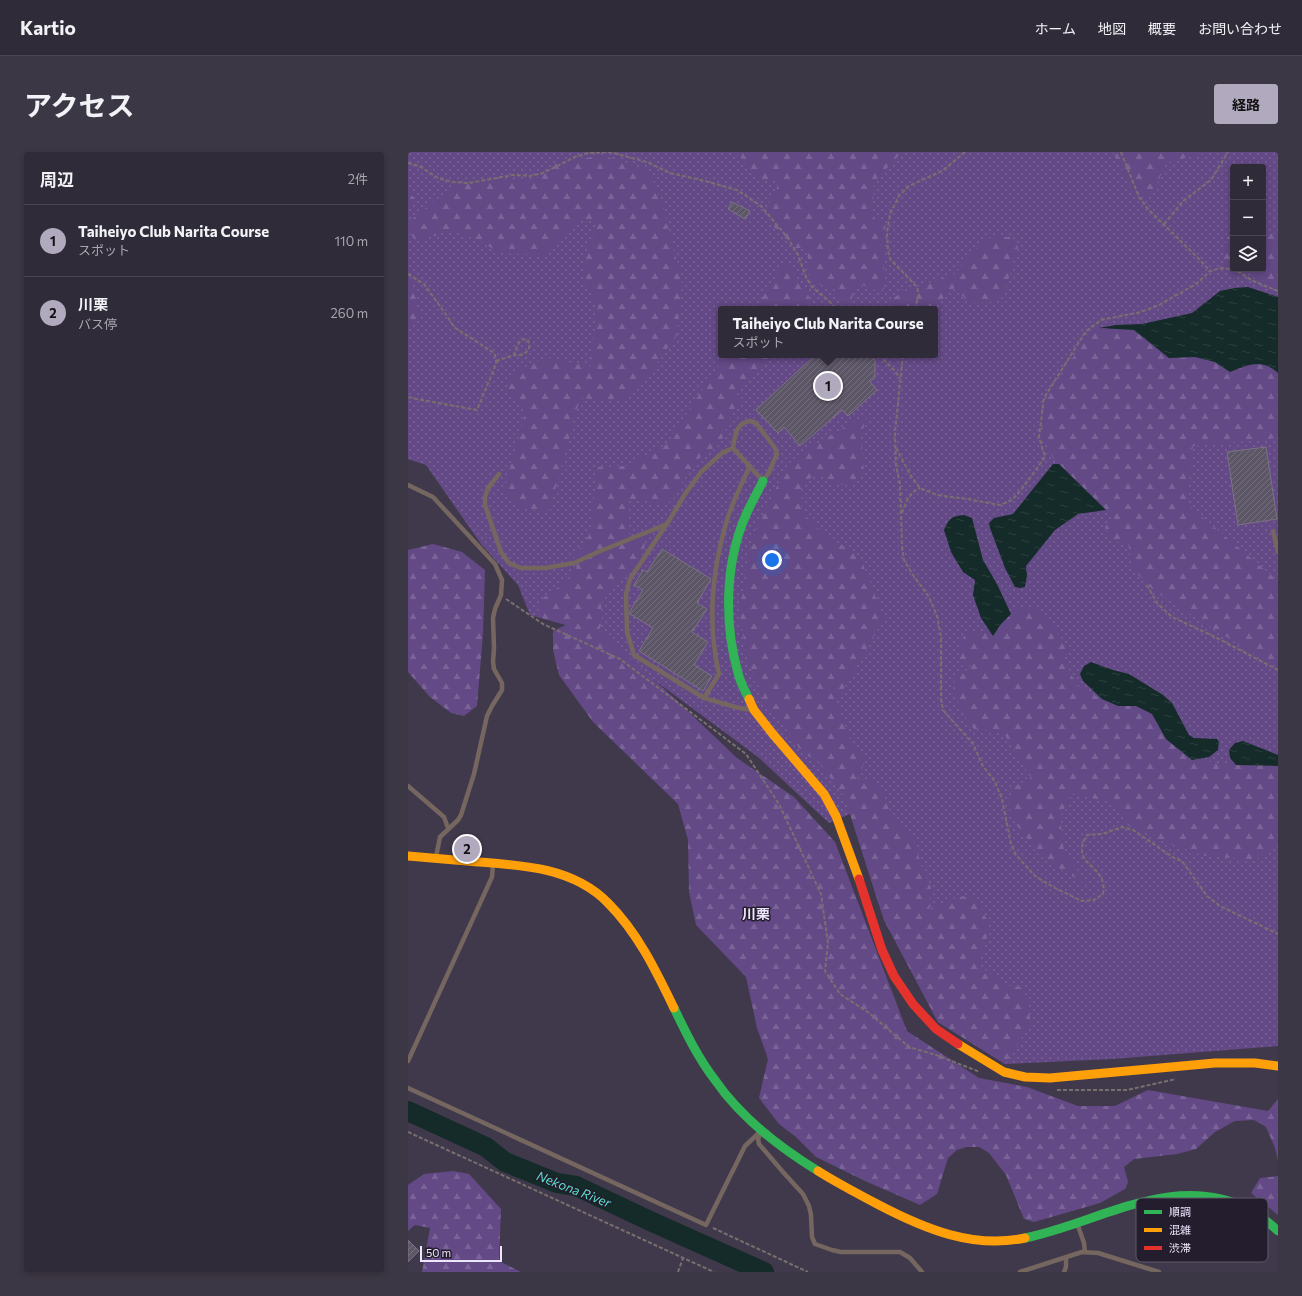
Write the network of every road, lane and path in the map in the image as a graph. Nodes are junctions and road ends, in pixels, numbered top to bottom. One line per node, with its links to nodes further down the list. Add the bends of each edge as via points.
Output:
1 (965, 152): 10 (path, via 942,171 909,186 899,196 890,214 887,232 890,259 917,287 919,296)
2 (1121, 152): 5 (path, via 1139,197)
3 (1228, 152): 5 (path, via 1211,180 1183,201)
4 (408, 163): 9 (path, via 419,166 438,178 469,183 513,175 530,176 543,173 588,152 610,152 646,162 670,174 737,190 762,206 787,237 812,287)
5 (1164, 224): 6 (path)
6 (1210, 271): 8 (path, via 1221,268 1236,270 1253,281); 23 (path, via 1196,284 1159,305 1141,312 1101,320 1086,331 1044,398 1039,437 1045,457 1012,500 1000,505 937,495)
7 (408, 274): 14 (path, via 424,284 454,327 494,353)
8 (1278, 291)
9 (834, 306)
10 (915, 306)
11 (514, 356): 11 (path, via 519,341 528,339 530,348 526,353); 14 (path)
12 (882, 358): 15 (path)
13 (904, 358): 15 (path)
14 (496, 361): 16 (path, via 477,410)
15 (901, 379): 17 (path)
16 (408, 397)
17 (895, 447): 23 (path); 24 (path)
18 (733, 448): 19 (lane); 21 (lane, via 739,426 744,422 756,423 777,454 770,472); 25 (lane, via 722,453 701,472)
19 (750, 466): 21 (lane); 30 (lane, via 727,519 714,574 712,630 719,674)
20 (499, 474): 25 (lane, via 488,488 485,505 501,552 509,563 521,568 545,568 574,563)
21 (763, 481): 31 (street, via 745,518 736,547 728,613 731,645 738,675)
22 (408, 485): 33 (lane, via 433,496 495,564 502,580 501,595 493,618 493,662 502,683 502,690 487,716 477,764 461,815)
23 (920, 488): 24 (path, via 907,500)
24 (901, 514): 37 (path, via 904,560 929,597 937,616 941,637 943,710 973,744 983,766 995,782 1002,799 1011,844 1035,876 1082,901 1094,900 1103,894 1102,876 1085,860 1082,851 1083,841 1087,835 1102,834 1122,827 1133,830 1182,861 1207,896 1220,906)
25 (667, 524): 30 (lane, via 630,579 626,594 627,632 634,655)
26 (1273, 531): 27 (lane)
27 (1278, 552)
28 (1147, 585): 29 (path, via 1158,603 1172,617)
29 (1278, 670)
30 (704, 698): 31 (lane)
31 (754, 710): 39 (street, via 824,794 836,816 882,950 894,976 913,1004 936,1029 1004,1072 1025,1077 1050,1078 1215,1063)
32 (408, 786): 33 (lane, via 444,817)
33 (448, 828): 35 (lane, via 440,837)
34 (408, 856): 35 (street)
35 (436, 858): 36 (street)
36 (493, 862): 38 (lane, via 492,877); 41 (street, via 534,867 562,875 590,889 614,909 626,922 645,952 686,1033 718,1086)
37 (1278, 934)
38 (408, 1061)
39 (1278, 1066)
40 (408, 1088): 48 (lane)
41 (762, 1130): 46 (street, via 815,1170 916,1224 941,1233 974,1240 1011,1240 1031,1237); 48 (lane, via 744,1146); 56 (lane, via 758,1139 759,1144 804,1194 811,1215 812,1238 815,1244 841,1252 900,1252 910,1258)
42 (408, 1132): 51 (path)
43 (1160, 1198): 44 (street)
44 (1216, 1198)
45 (1136, 1204): 46 (street)
46 (1077, 1223): 50 (lane)
47 (1268, 1223): 49 (street)
48 (706, 1226): 55 (path)
49 (1278, 1231)
50 (1085, 1252): 52 (lane); 59 (lane, via 1098,1253)
51 (683, 1258): 53 (path); 54 (path)
52 (1066, 1258): 57 (lane); 58 (lane)
53 (678, 1272)
54 (714, 1272)
55 (808, 1272)
56 (922, 1272)
57 (1020, 1272)
58 (1064, 1272)
59 (1159, 1272)

